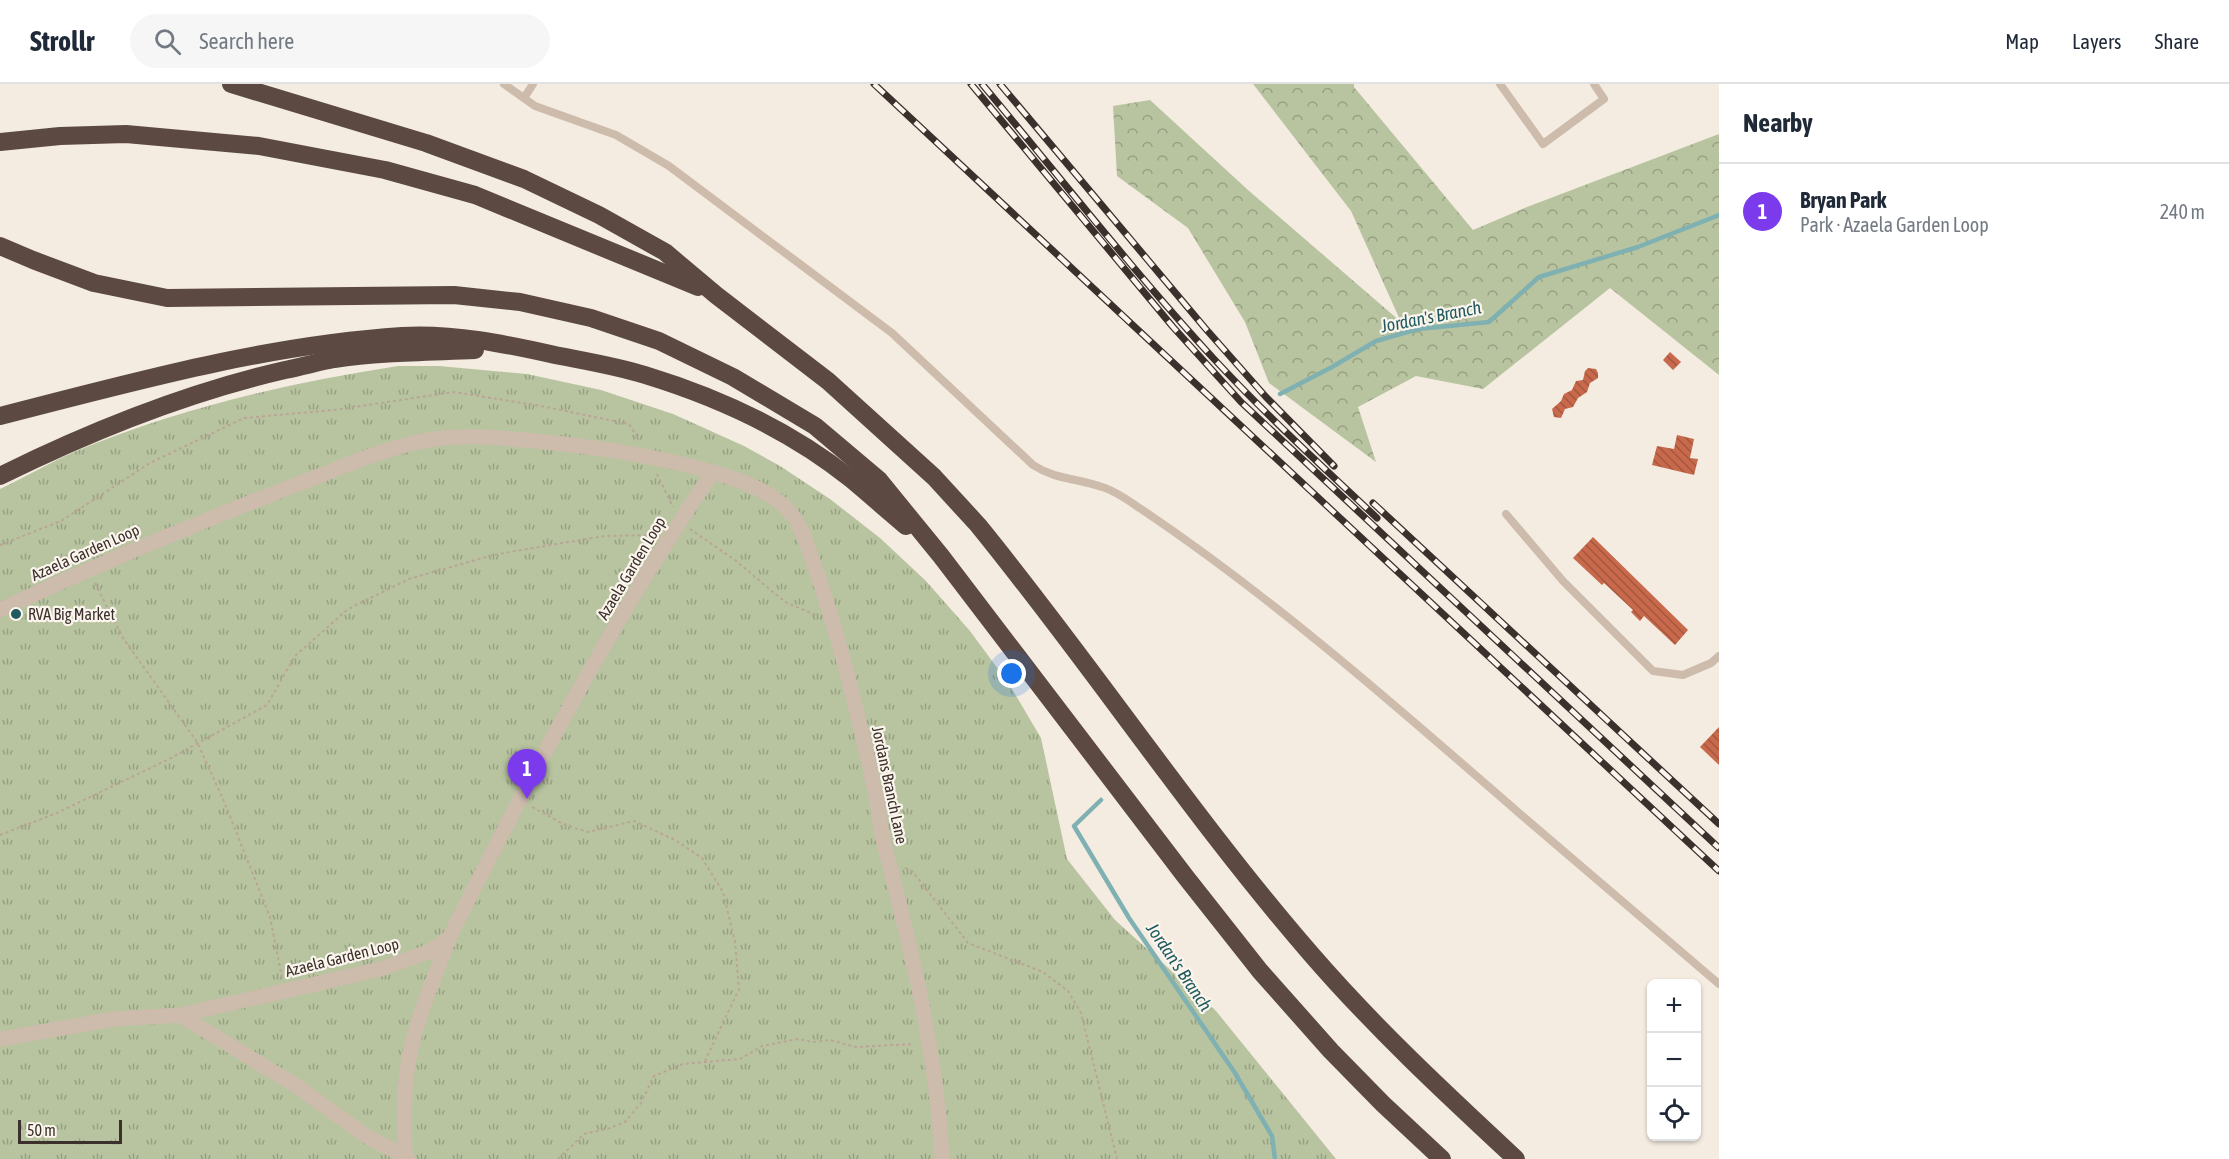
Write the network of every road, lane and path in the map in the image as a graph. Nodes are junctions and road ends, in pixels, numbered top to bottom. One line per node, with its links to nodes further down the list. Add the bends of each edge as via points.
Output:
1 (231, 84): 9 (highway, via 426,143 524,179 599,214 665,252)
2 (504, 84): 6 (lane)
3 (534, 84): 6 (lane)
4 (1500, 84): 5 (lane, via 1543,144 1604,99)
5 (1594, 84)
6 (524, 98): 28 (lane, via 535,106 616,135 669,166 892,333 1033,465 1057,477 1112,491 1238,579 1399,709)
7 (0, 142): 9 (highway, via 126,134 259,146 385,170 475,195)
8 (0, 246): 18 (highway, via 94,283 167,298 454,295 520,302 591,318 659,341 733,376 815,426 879,480)
9 (716, 295): 39 (highway, via 828,381 934,477 1012,567 1312,956 1403,1053)
10 (525, 348): 11 (highway, via 404,336 303,346 193,366); 14 (highway, via 334,359 261,376 196,393 124,420); 18 (highway, via 644,374 728,406 785,435 849,477)
11 (0, 416)
12 (649, 455): 13 (street, Azaela Garden Loop); 16 (path); 17 (path, via 629,424 454,392 334,410 244,418 150,463 61,521); 19 (street, Azaela Garden Loop, via 492,437 460,436 394,447)
13 (713, 472): 16 (street, Azaela Garden Loop); 21 (street, Jordans Branch Lane, via 766,493 789,511 801,529)
14 (0, 476)
15 (1506, 514): 22 (lane, via 1563,581 1653,671 1683,675)
16 (676, 528): 21 (path, via 735,560 784,602); 23 (path, via 493,555 410,579 348,609 295,656 267,705); 24 (street, Azaela Garden Loop)
17 (0, 545)
18 (941, 556): 38 (highway, via 1260,971 1331,1051)
19 (88, 569): 20 (street, Azaela Garden Loop); 23 (path, via 123,638)
20 (0, 610)
21 (833, 622): 26 (street, Jordans Branch Lane)
22 (1719, 656)
23 (197, 742): 25 (path, via 57,813); 29 (path, via 270,917)
24 (519, 800): 27 (street, Azaela Garden Loop); 33 (path, via 565,825 588,832 634,821 702,858 723,892 735,942 739,989)
25 (0, 835)
26 (889, 861): 32 (street, Jordans Branch Lane); 37 (path, via 913,872 968,943 1043,972 1068,991 1081,1013)
27 (449, 938): 29 (street, Azaela Garden Loop, via 428,951 381,969); 34 (street, via 409,1057 403,1109)
28 (1719, 984)
29 (285, 990): 30 (street, Azaela Garden Loop)
30 (180, 1015): 31 (street, Azaela Garden Loop, via 114,1019); 34 (street, via 295,1084 369,1138)
31 (0, 1039)
32 (929, 1043): 33 (path, via 856,1047 830,1040 798,1039 762,1046 740,1059); 36 (street, Jordans Branch Lane)
33 (705, 1061): 35 (path, via 683,1064 654,1076 641,1103 625,1122 584,1134)
34 (406, 1157)
35 (558, 1159)
36 (942, 1159)
37 (1117, 1159)
38 (1442, 1159)
39 (1516, 1159)

